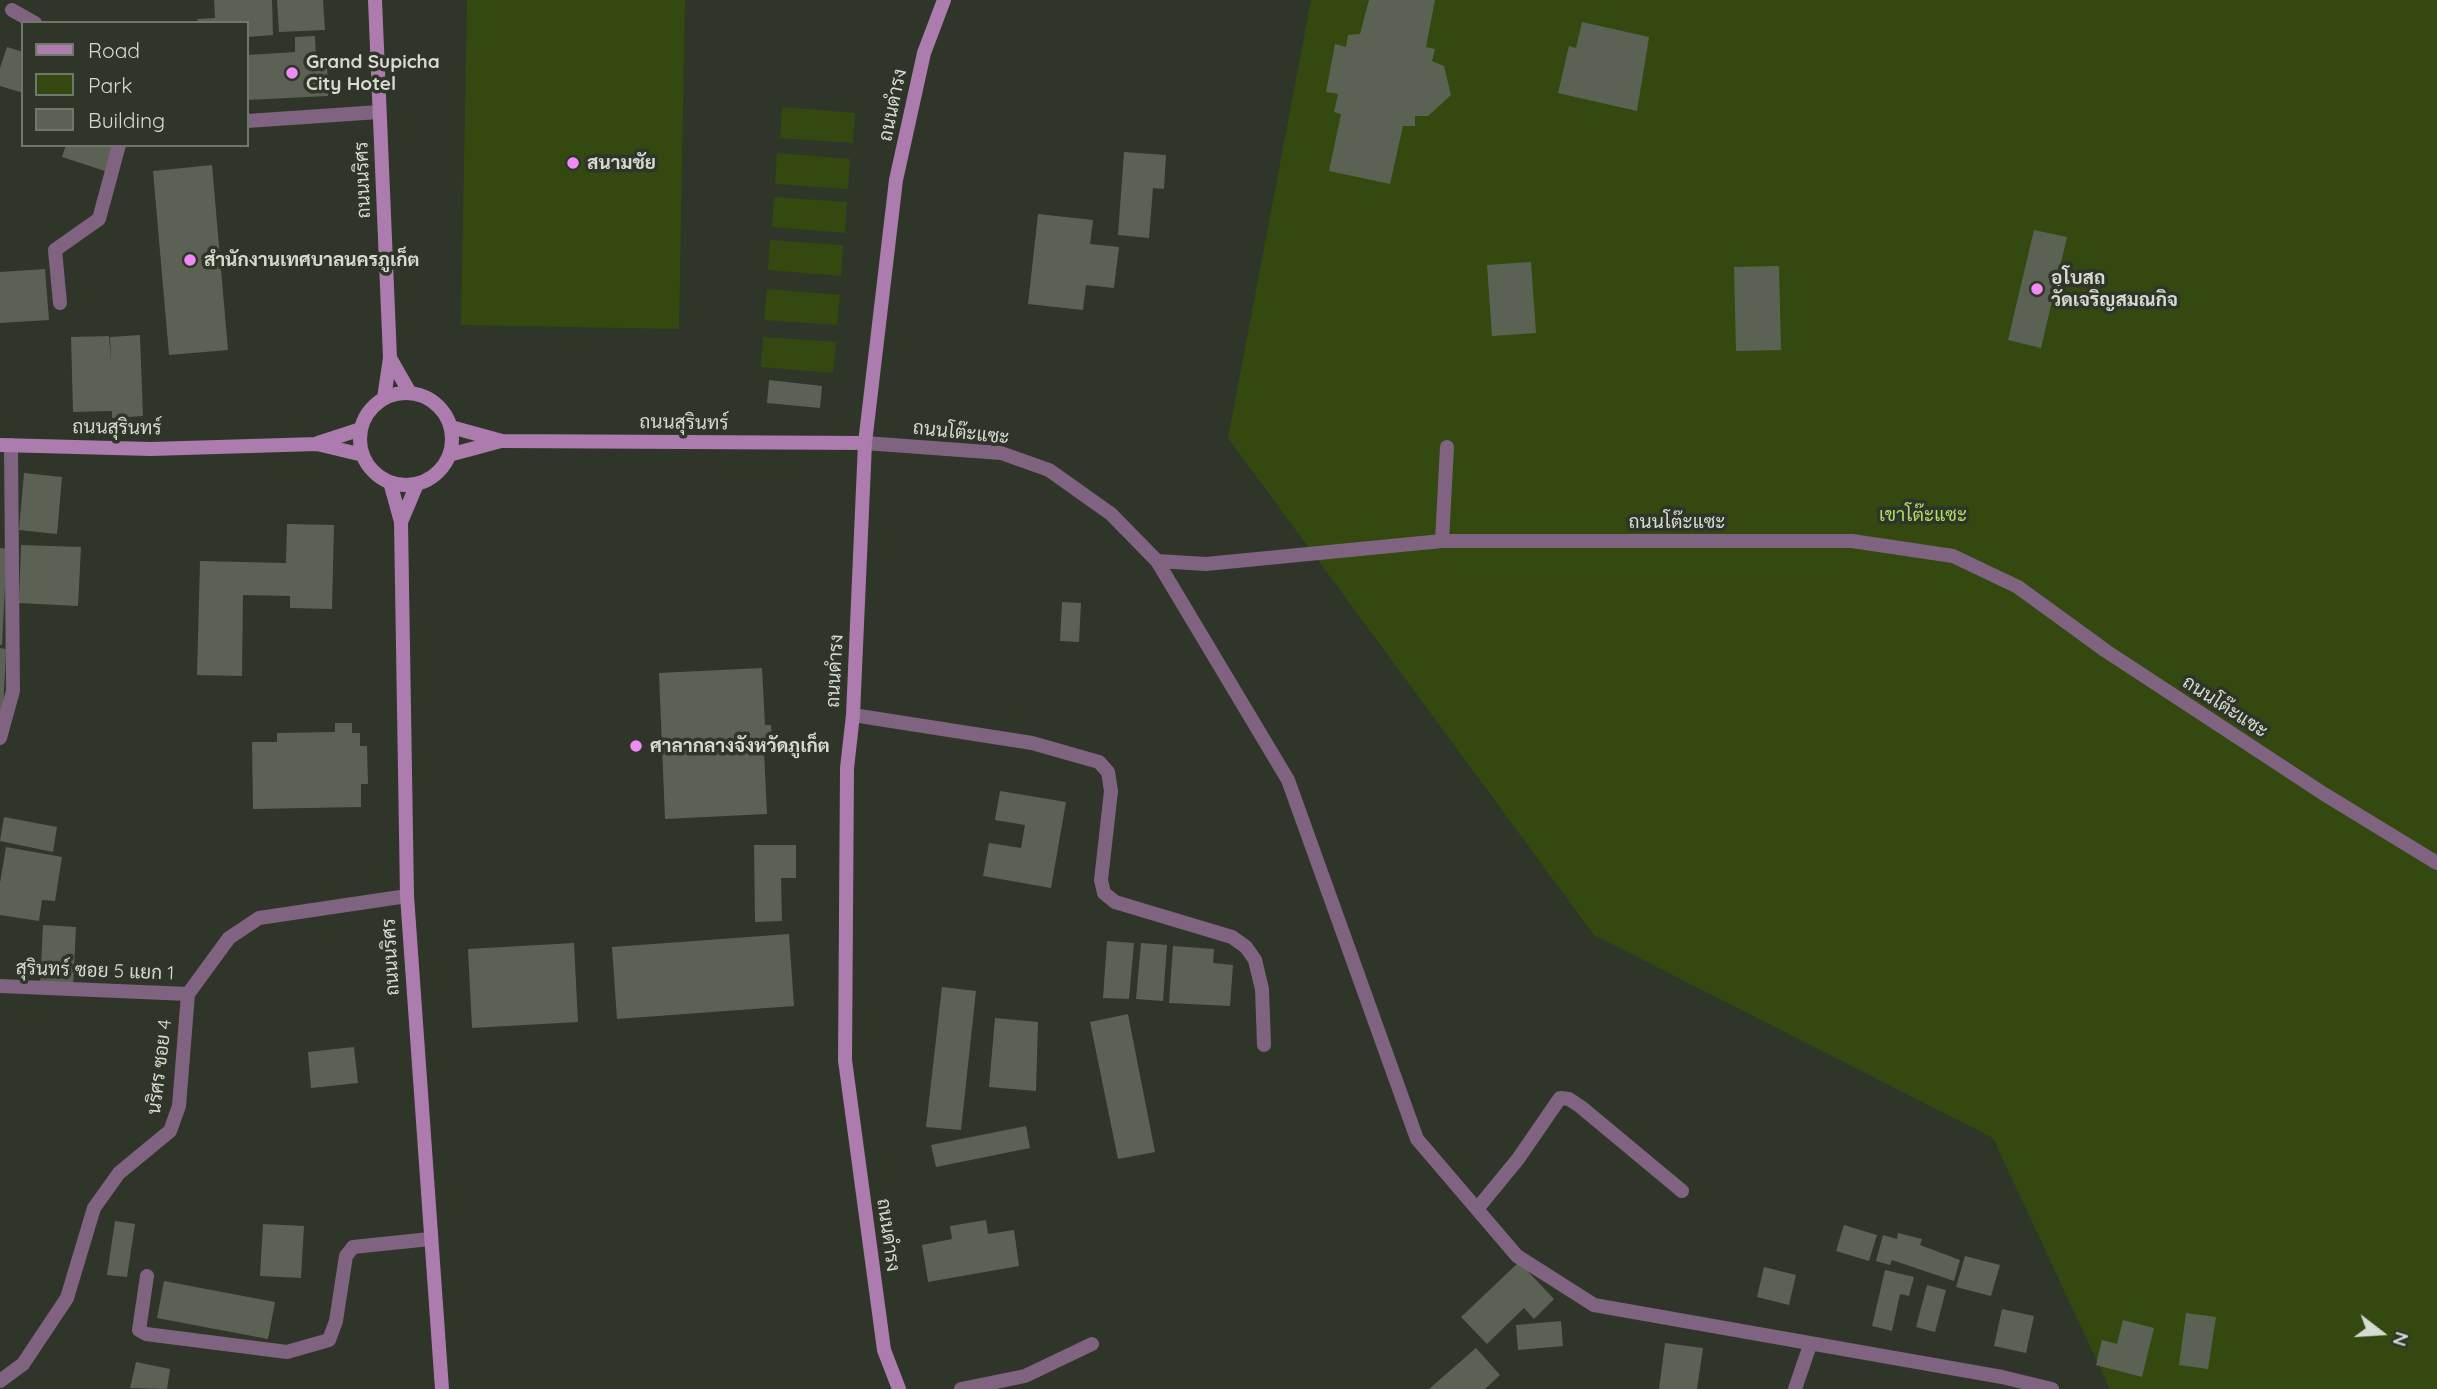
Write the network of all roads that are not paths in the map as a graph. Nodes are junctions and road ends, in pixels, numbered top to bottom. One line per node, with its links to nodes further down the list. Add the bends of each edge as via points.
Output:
1 (374, 0): 5 (street, ถนนนริศร)
2 (944, 0): 15 (street, ถนนดำรง, via 924,53 896,180)
3 (12, 10): 4 (street)
4 (31, 21)
5 (379, 112): 6 (street); 9 (street, ถนนนริศร)
6 (248, 121)
7 (118, 147): 8 (street, via 99,219 55,250)
8 (60, 303)
9 (390, 358): 10 (street, ถนนนริศร); 11 (street, ถนนนริศร)
10 (410, 393): 11 (street); 12 (street, via 436,404)
11 (384, 398): 13 (street)
12 (451, 427): 14 (street, ถนนสุรินทร์); 20 (street)
13 (361, 429): 16 (street, ถนนสุรินทร์); 19 (street)
14 (502, 441): 15 (street, ถนนสุรินทร์); 20 (street, ถนนสุรินทร์)
15 (865, 443): 25 (street, ถนนโต๊ะแซะ, via 1000,453 1049,470 1111,514); 26 (street, ถนนดำรง)
16 (317, 444): 17 (street, ถนนสุรินทร์, via 151,449); 19 (street, ถนนสุรินทร์)
17 (5, 445): 27 (street, via 13,691)
18 (1447, 447): 24 (street)
19 (363, 455): 21 (street, via 369,467)
20 (449, 455): 22 (street, via 442,468)
21 (390, 482): 22 (street); 23 (street, ถนนนริศร)
22 (417, 484): 23 (street, ถนนนริศร)
23 (401, 522): 29 (street, ถนนนริศร)
24 (1442, 541): 25 (street, ถนนโต๊ะแซะ, via 1206,565); 28 (street, ถนนโต๊ะแซะ, via 1852,541 1953,556 2018,587 2106,651)
25 (1157, 561): 34 (street, via 1289,780 1417,1139)
26 (853, 715): 32 (street, via 1031,743 1099,762 1108,772 1111,791 1101,880 1104,893 1115,902 1232,937 1246,947 1255,960 1262,989); 41 (street, ถนนดำรง, via 847,768 845,1060 884,1350)
27 (0, 738)
28 (2437, 863)
29 (407, 896): 31 (street, via 259,918 229,939); 35 (street, ถนนนริศร)
30 (0, 986): 31 (street, สุรินทร์ ซอย 5 แยก 1)
31 (188, 994): 39 (street, นริศร ซอย 4, via 179,1106 170,1131 119,1173 94,1208 67,1298 23,1364)
32 (1264, 1045)
33 (1682, 1191): 34 (street, via 1581,1107 1560,1098)
34 (1477, 1209): 38 (street, via 1517,1256 1594,1305)
35 (430, 1238): 36 (street, via 353,1247 346,1256 329,1340 287,1352 146,1334 139,1329); 40 (street, ถนนนริศร)
36 (147, 1276)
37 (1092, 1344): 42 (street, via 1025,1376)
38 (1810, 1345): 43 (street); 44 (street)
39 (0, 1381)
40 (442, 1389)
41 (899, 1389)
42 (961, 1389)
43 (1796, 1389)
44 (2052, 1389)

